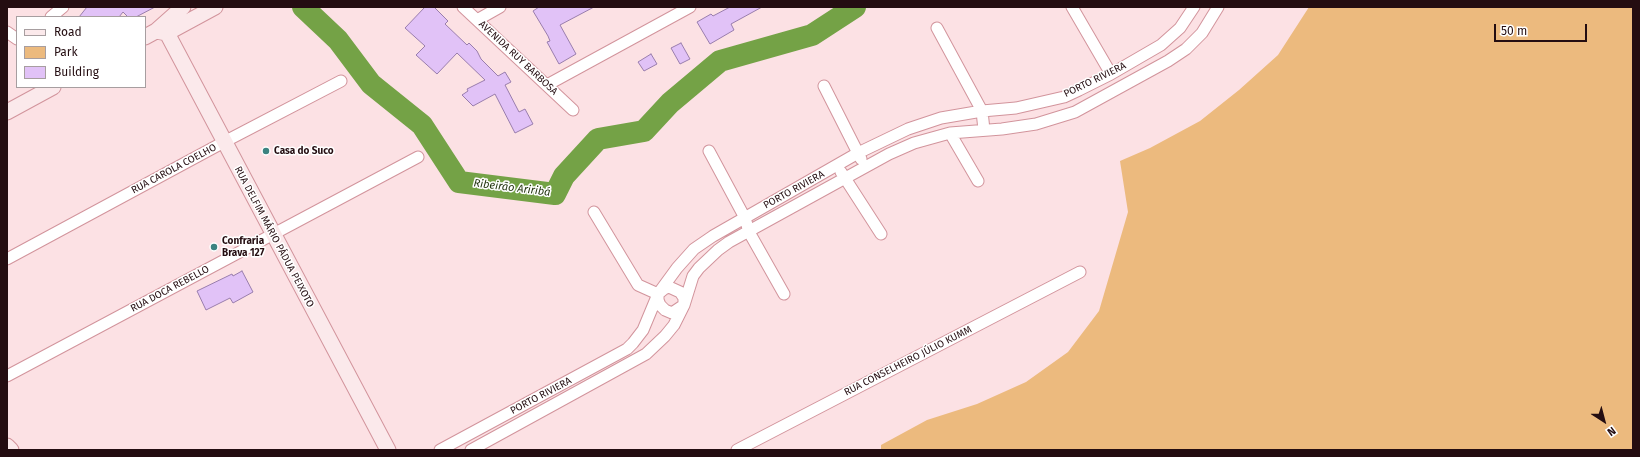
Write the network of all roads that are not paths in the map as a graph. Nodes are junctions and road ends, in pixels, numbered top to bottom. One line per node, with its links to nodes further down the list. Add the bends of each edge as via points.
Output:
1 (63, 7): 10 (street)
2 (183, 7): 13 (main road)
3 (215, 7): 13 (main road)
4 (463, 7): 11 (street, AVENIDA RUY BARBOSA)
5 (500, 7): 11 (street)
6 (690, 7): 16 (street)
7 (1072, 7): 14 (street)
8 (1194, 7): 14 (street, PORTO RIVIERA, via 1171,37)
9 (1218, 7): 22 (street, PORTO RIVIERA, via 1202,33 1186,49 1075,112 1025,126)
10 (52, 16)
11 (477, 20): 16 (street, AVENIDA RUY BARBOSA)
12 (937, 28): 20 (street)
13 (156, 34): 24 (main road, RUA DELFIM MÁRIO PÁDUA PEIXOTO)
14 (1111, 74): 20 (street, PORTO RIVIERA, via 1064,97 1016,108)
15 (341, 81): 24 (street, RUA CAROLA COELHO)
16 (547, 85): 19 (street, AVENIDA RUY BARBOSA)
17 (824, 86): 26 (street)
18 (51, 88): 21 (main road)
19 (573, 110)
20 (982, 111): 22 (street); 26 (street, PORTO RIVIERA, via 921,124)
21 (7, 112)
22 (984, 130): 23 (street, PORTO RIVIERA)
23 (950, 133): 29 (street, PORTO RIVIERA, via 914,143); 31 (street)
24 (224, 142): 35 (main road, RUA DELFIM MÁRIO PÁDUA PEIXOTO); 37 (street, RUA CAROLA COELHO)
25 (708, 152): 33 (street)
26 (858, 153): 28 (street, PORTO RIVIERA); 29 (street)
27 (418, 156): 35 (street, RUA DOCA REBELLO)
28 (837, 166): 30 (street); 33 (street, PORTO RIVIERA)
29 (866, 167): 30 (street, PORTO RIVIERA)
30 (844, 179): 34 (street, PORTO RIVIERA); 36 (street)
31 (978, 182)
32 (594, 212): 39 (street, via 638,285)
33 (745, 218): 34 (street); 39 (street, PORTO RIVIERA, via 694,249)
34 (748, 232): 40 (street); 41 (street, PORTO RIVIERA, via 718,250 699,268)
35 (273, 234): 42 (street, RUA DOCA REBELLO); 48 (main road, RUA DELFIM MÁRIO PÁDUA PEIXOTO)
36 (881, 234)
37 (7, 259)
38 (1080, 272): 51 (street, RUA CONSELHEIRO JÚLIO KUMM)
39 (658, 294): 41 (street, via 664,289 676,290 682,295); 41 (street, via 660,305 665,310 672,312); 43 (street, PORTO RIVIERA, via 644,330 634,343)
40 (784, 294)
41 (684, 305): 44 (street, PORTO RIVIERA, via 674,325 656,346 635,361)
42 (7, 376)
43 (577, 376): 44 (street); 46 (street, PORTO RIVIERA)
44 (584, 389): 50 (street, PORTO RIVIERA)
45 (7, 446): 47 (main road)
46 (454, 447): 49 (street, PORTO RIVIERA)
47 (11, 450)
48 (388, 450)
49 (440, 450)
50 (471, 450)
51 (737, 450)

